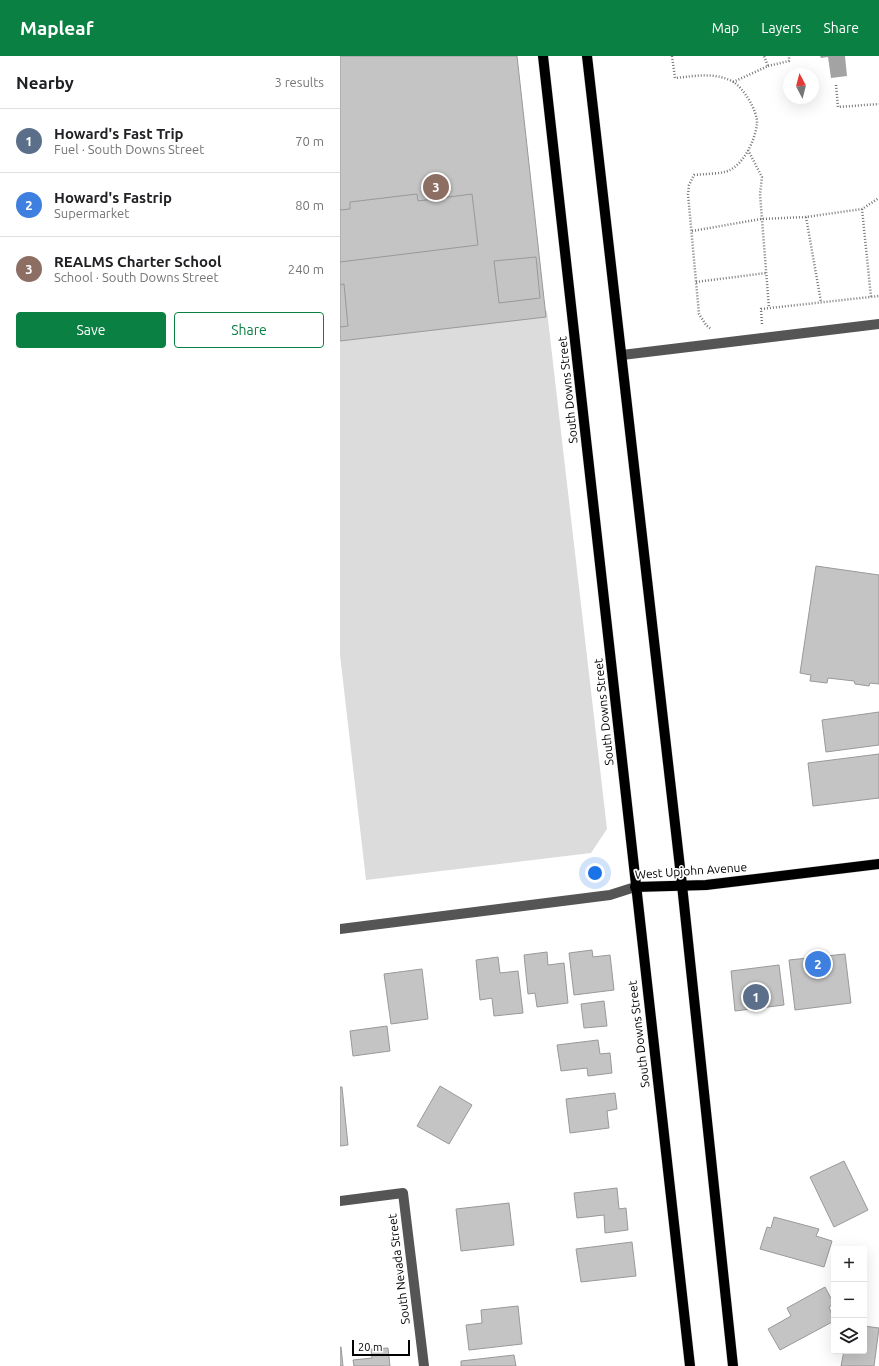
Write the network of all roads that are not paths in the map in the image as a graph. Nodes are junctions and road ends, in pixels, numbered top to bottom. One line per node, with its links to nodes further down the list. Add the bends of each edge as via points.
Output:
1 (543, 56): 7 (main road, South Downs Street, via 610,641)
2 (587, 56): 4 (main road)
3 (879, 324): 4 (street)
4 (622, 355): 6 (main road)
5 (879, 864): 6 (main road, West Upjohn Avenue, via 706,885)
6 (682, 885): 7 (main road, West Upjohn Avenue); 12 (main road)
7 (635, 887): 8 (street, West Upjohn Avenue, via 610,895); 11 (main road, South Downs Street)
8 (340, 929)
9 (340, 1201): 10 (street, South Nevada Street, via 403,1193)
10 (424, 1366)
11 (690, 1366)
12 (733, 1366)

